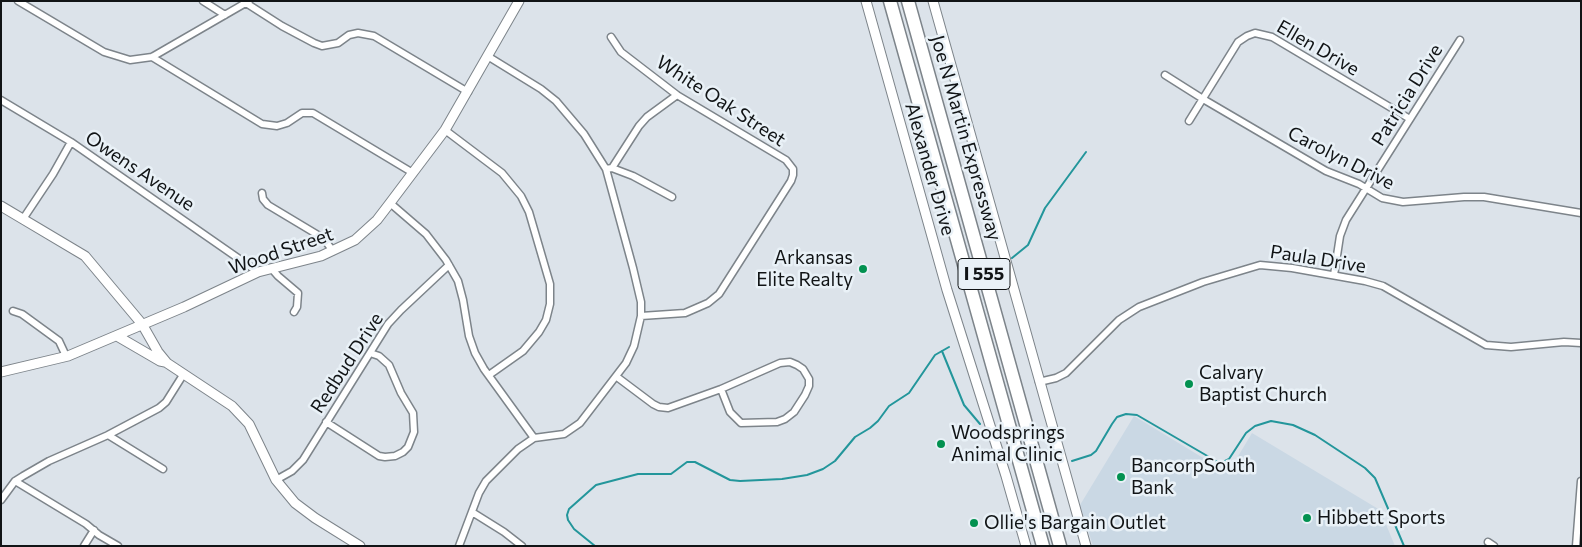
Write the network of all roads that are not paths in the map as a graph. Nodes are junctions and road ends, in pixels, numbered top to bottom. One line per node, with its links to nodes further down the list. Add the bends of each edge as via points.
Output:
1 (18, 1): 12 (street, via 104,52 130,60)
2 (203, 1): 9 (street)
3 (866, 1): 67 (street, Alexander Drive, via 947,290)
4 (890, 1): 68 (highway, Joe N Martin Expressway / I 555)
5 (908, 1): 69 (highway, Joe N Martin Expressway / I 555)
6 (933, 1): 50 (street)
7 (247, 2): 9 (street); 15 (street, via 314,44 338,43 358,32 374,36)
8 (518, 2): 13 (street, Wood Street)
9 (225, 15): 12 (street)
10 (611, 36): 16 (street, White Oak Street, via 621,52)
11 (1460, 40): 19 (street, Patricia Drive)
12 (152, 57): 24 (street, via 262,124 277,126 302,113 313,113)
13 (488, 57): 15 (street, Wood Street); 23 (street, via 556,101)
14 (1165, 75): 17 (street, Carolyn Drive)
15 (468, 92): 21 (street, Wood Street)
16 (677, 95): 23 (street, via 646,117); 39 (street, White Oak Street, via 786,160 794,175 719,294 685,313)
17 (1203, 99): 19 (street, Ellen Drive, via 1238,42 1250,34 1262,34); 20 (street, Ellen Drive); 25 (street, Carolyn Drive, via 1326,171)
18 (1, 100): 22 (street, Owens Avenue)
19 (1410, 119): 25 (street, Patricia Drive)
20 (1189, 121)
21 (445, 130): 24 (street, Wood Street); 48 (street, via 502,173 521,196 529,212 550,284 548,311 539,332 523,351)
22 (71, 142): 31 (street); 35 (street, Owens Avenue)
23 (609, 168): 27 (street, via 633,176); 39 (street, via 641,302)
24 (413, 173): 28 (street, Wood Street)
25 (1366, 188): 30 (street, Carolyn Drive, via 1394,201 1476,196); 36 (street, Patricia Drive, via 1344,224)
26 (262, 193): 32 (street, via 268,205 323,238)
27 (672, 197)
28 (390, 203): 32 (street, Wood Street, via 360,236); 33 (street, via 426,234)
29 (1, 206): 31 (street)
30 (1581, 213)
31 (23, 219): 40 (street, via 86,256)
32 (333, 251): 34 (street, Wood Street)
33 (449, 265): 43 (street, Redbud Drive, via 388,324); 48 (street, via 458,282 471,343)
34 (271, 268): 35 (street, Wood Street); 38 (street, via 298,293 298,307)
35 (258, 272): 40 (street, Wood Street)
36 (1334, 275): 42 (street, Paula Drive, via 1391,289 1486,345); 50 (street, Paula Drive, via 1260,265 1204,282 1131,312 1108,329 1066,372)
37 (12, 311): 44 (street, via 22,314 59,341)
38 (294, 312)
39 (641, 316): 49 (street, via 634,346)
40 (142, 324): 41 (street, Wood Street); 45 (street)
41 (117, 336): 44 (street, Wood Street); 45 (street)
42 (1581, 343)
43 (370, 353): 52 (street, Redbud Drive); 52 (street, via 389,365 413,413 414,432 408,446 399,455 379,456)
44 (66, 356): 46 (street, Wood Street)
45 (167, 363): 47 (street)
46 (1, 372)
47 (183, 374): 53 (street, via 159,408); 56 (street, via 232,406 249,424)
48 (489, 375): 54 (street)
49 (617, 377): 51 (street, via 659,408 668,408); 54 (street, via 572,430)
50 (1039, 382): 70 (street)
51 (720, 389): 51 (street, via 780,363 797,365 809,379 805,395 794,412 777,422 741,423 730,412)
52 (326, 422): 56 (street, Redbud Drive, via 298,466)
53 (108, 435): 55 (street); 57 (street, via 49,461)
54 (534, 438): 60 (street, via 486,481)
55 (163, 468)
56 (276, 480): 64 (street, via 295,503)
57 (15, 481): 59 (street); 61 (street)
58 (1581, 482): 71 (street)
59 (1, 500)
60 (472, 512): 65 (street); 66 (street)
61 (94, 530): 62 (street); 63 (street)
62 (84, 546)
63 (118, 546)
64 (360, 546)
65 (459, 546)
66 (522, 546)
67 (1026, 546)
68 (1043, 546)
69 (1060, 546)
70 (1086, 546)
71 (1576, 546)

